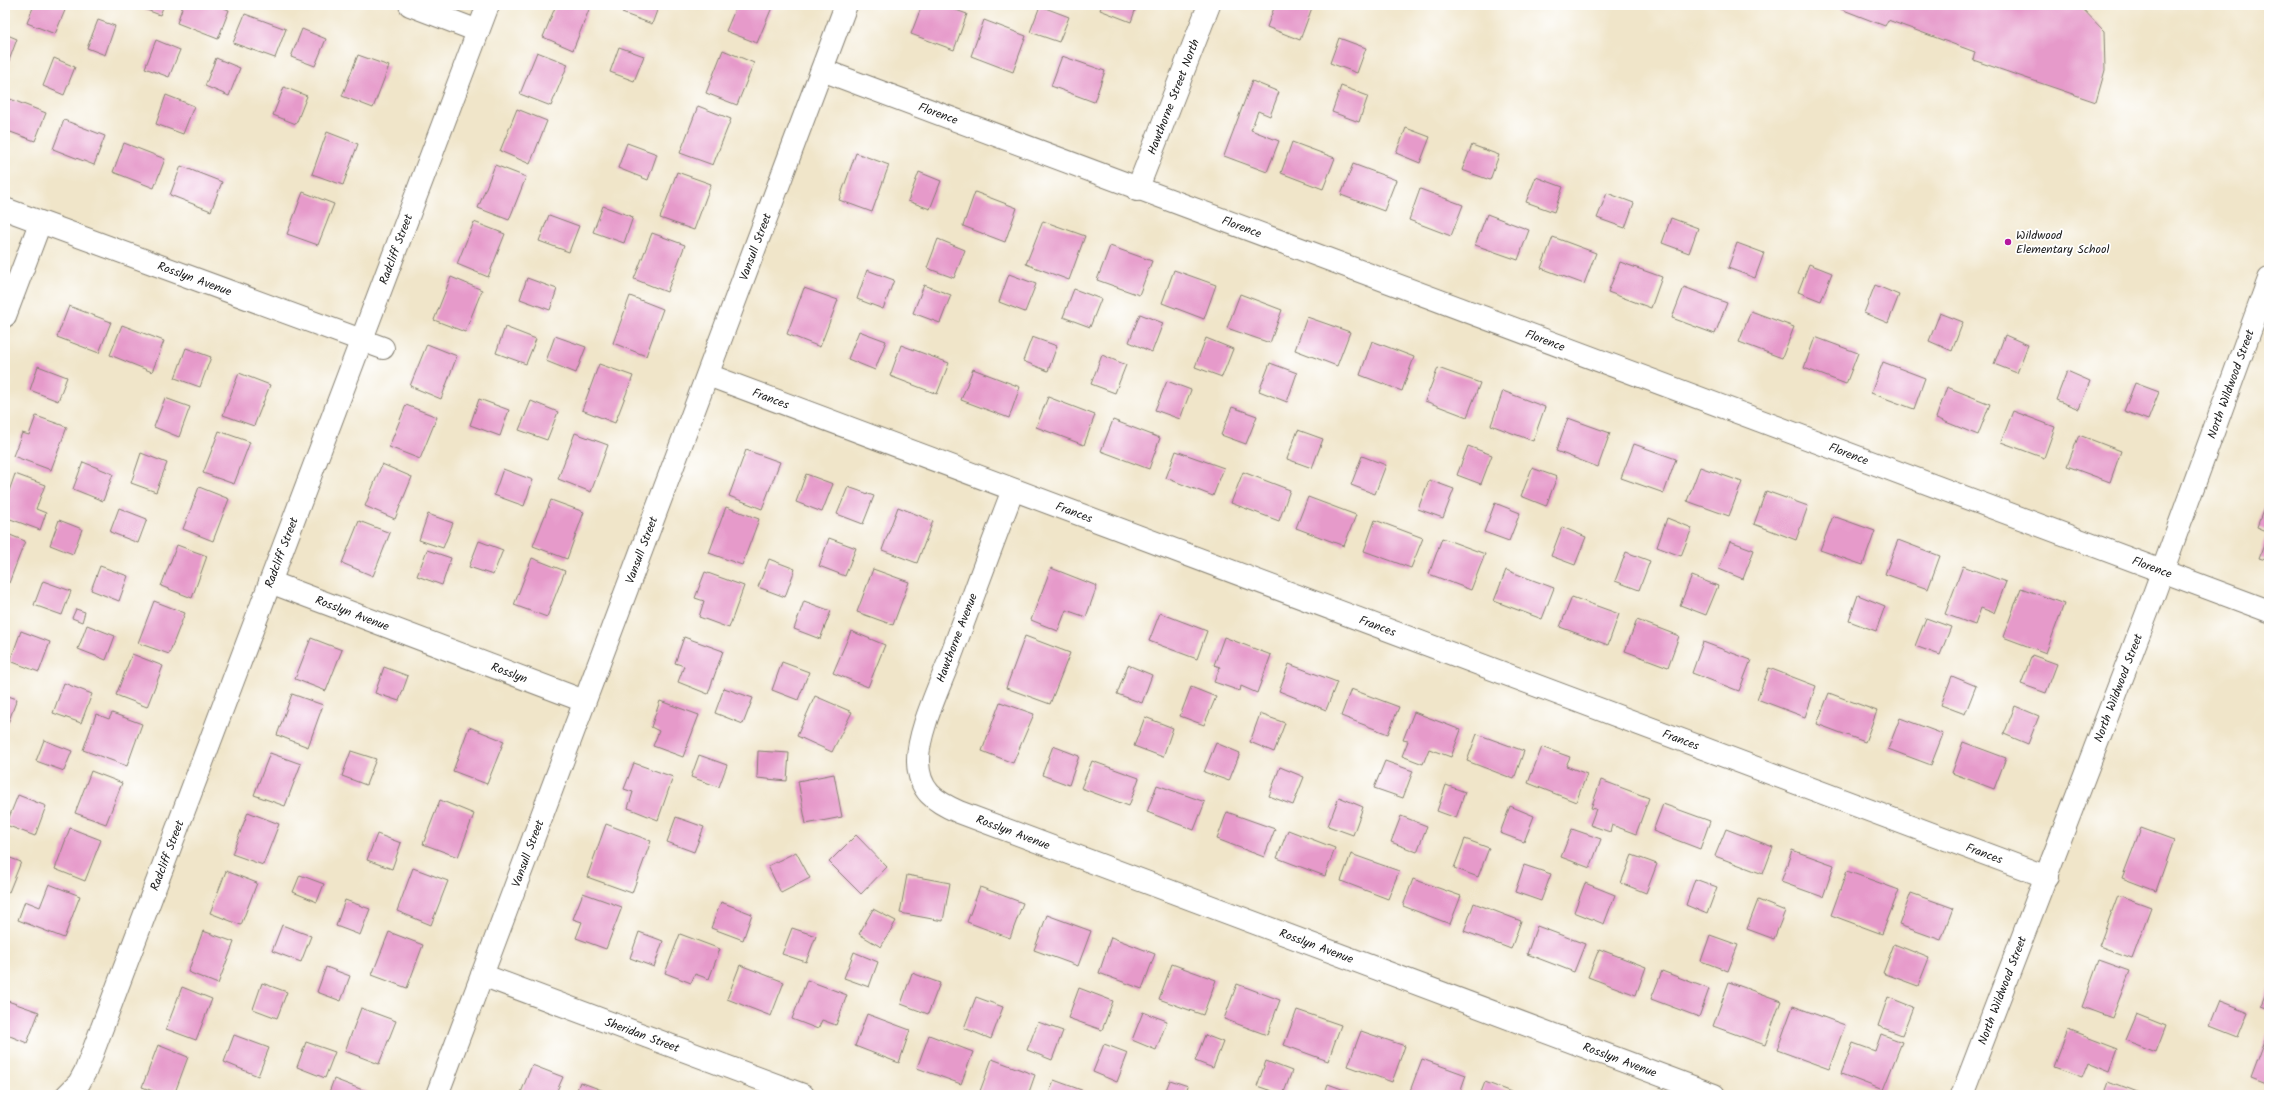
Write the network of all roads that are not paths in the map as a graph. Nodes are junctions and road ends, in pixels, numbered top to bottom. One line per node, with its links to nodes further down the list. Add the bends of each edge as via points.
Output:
1 (410, 5): 5 (street)
2 (488, 5): 5 (street, Radcliff Street)
3 (846, 5): 6 (street, Vansull Street)
4 (1209, 5): 7 (street, Hawthorne Street North)
5 (478, 31): 12 (street, Radcliff Street)
6 (822, 70): 7 (street, Florence); 14 (street, Vansull Street)
7 (1137, 190): 16 (street, Florence)
8 (5, 209): 9 (street, Rosslyn Avenue)
9 (40, 223): 11 (street); 12 (street, Rosslyn Avenue)
10 (2269, 279): 16 (street, North Wildwood Street)
11 (5, 316)
12 (362, 340): 13 (street, Rosslyn Avenue); 17 (street, Radcliff Street)
13 (383, 348)
14 (708, 375): 15 (street, Frances); 20 (street, Vansull Street)
15 (1013, 490): 21 (street, Hawthorne Avenue, via 933,702 918,749 918,763); 22 (street, Frances)
16 (2162, 571): 18 (street, Florence); 22 (street, North Wildwood Street)
17 (270, 582): 19 (street, Rosslyn Avenue); 24 (street, Radcliff Street, via 86,1070 79,1083)
18 (2269, 611)
19 (434, 644): 20 (street, Rosslyn)
20 (584, 701): 23 (street, Vansull Street)
21 (925, 789): 27 (street, Rosslyn Avenue, via 941,804 959,812)
22 (2047, 878): 28 (street, North Wildwood Street)
23 (482, 975): 25 (street, Vansull Street); 26 (street, Sheridan Street)
24 (67, 1095)
25 (437, 1095)
26 (802, 1095)
27 (1714, 1095)
28 (1962, 1095)

